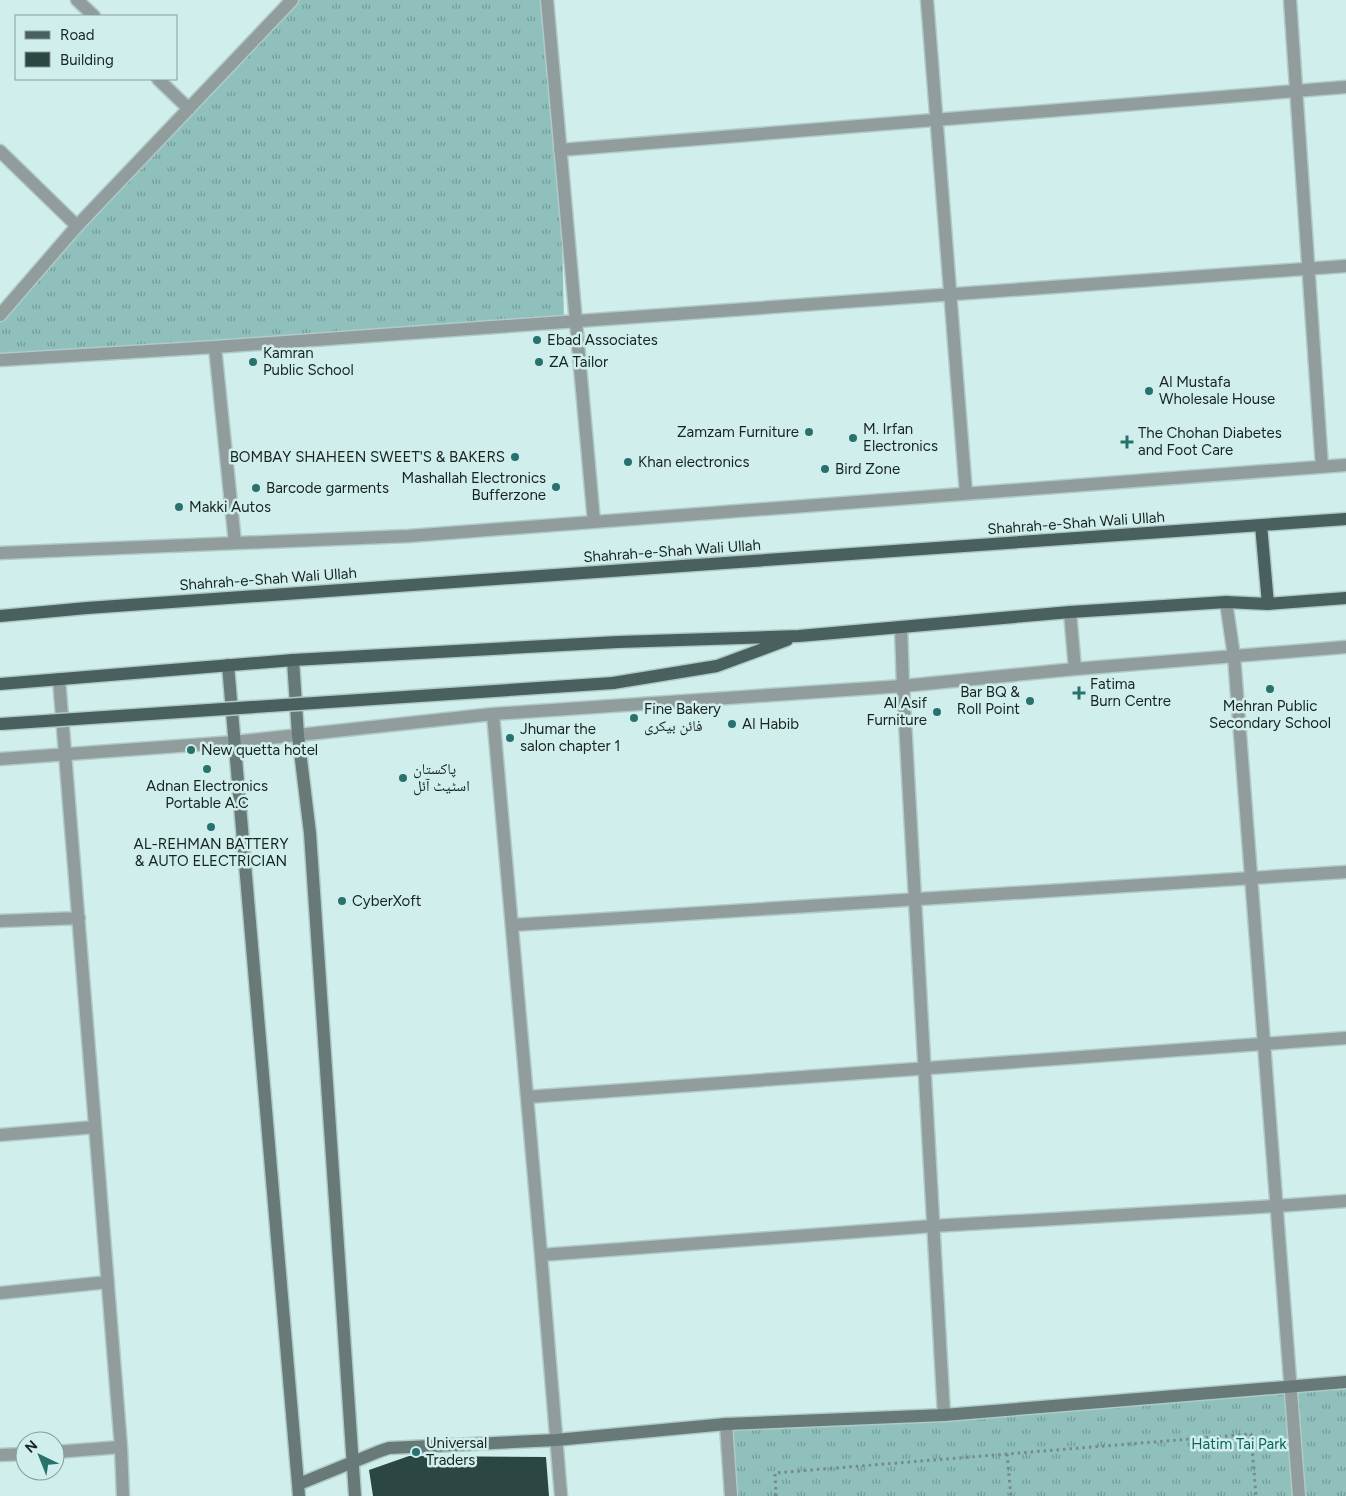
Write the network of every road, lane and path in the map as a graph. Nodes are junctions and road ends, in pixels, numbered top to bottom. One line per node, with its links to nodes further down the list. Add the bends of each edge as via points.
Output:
1 (77, 0): 6 (street)
2 (292, 0): 10 (street)
3 (547, 0): 12 (street)
4 (927, 0): 11 (street)
5 (1290, 0): 9 (street)
6 (93, 15)
7 (159, 80): 10 (street)
8 (1346, 87): 9 (street)
9 (1296, 91): 11 (street); 16 (street)
10 (189, 109): 14 (street)
11 (937, 120): 12 (street); 17 (street)
12 (560, 150): 19 (street)
13 (0, 151): 14 (street)
14 (77, 226): 18 (street)
15 (1346, 266): 16 (street)
16 (1309, 268): 17 (street); 23 (street)
17 (951, 294): 19 (street); 24 (street)
18 (0, 315)
19 (576, 321): 20 (street); 26 (street)
20 (214, 347): 21 (street); 28 (street)
21 (0, 360)
22 (1346, 465): 23 (street)
23 (1322, 467): 24 (street)
24 (966, 493): 26 (street)
25 (1346, 519): 27 (main road, Shahrah-e-Shah Wali Ullah)
26 (594, 522): 28 (street, via 409,536)
27 (1261, 526): 32 (main road); 34 (main road, Shahrah-e-Shah Wali Ullah)
28 (235, 543): 29 (street)
29 (0, 553)
30 (1346, 598): 32 (main road)
31 (1226, 602): 32 (main road); 35 (main road); 40 (street)
32 (1268, 604)
33 (0, 607): 34 (main road)
34 (87, 608): 36 (main road, Shahrah-e-Shah Wali Ullah)
35 (1070, 612): 37 (main road); 43 (street)
36 (0, 616)
37 (901, 627): 38 (main road); 46 (street)
38 (799, 636): 41 (main road, via 618,642); 48 (main road, bridge, via 717,666 613,683)
39 (1346, 647): 40 (street)
40 (1234, 656): 43 (street); 54 (street)
41 (293, 660): 42 (main road); 49 (street)
42 (228, 665): 44 (main road); 50 (street)
43 (1076, 669): 46 (street)
44 (59, 679): 45 (main road); 51 (street)
45 (0, 684)
46 (903, 686): 47 (street); 55 (street)
47 (493, 714): 49 (street); 58 (street)
48 (0, 724)
49 (298, 735): 50 (street); 81 (street, via 310,833)
50 (234, 742): 51 (street); 82 (street)
51 (66, 755): 52 (street); 56 (street)
52 (0, 760)
53 (1346, 872): 54 (street)
54 (1251, 878): 55 (street); 60 (street)
55 (915, 900): 58 (street); 61 (street)
56 (79, 918): 57 (street); 63 (street)
57 (0, 922)
58 (512, 925): 62 (street)
59 (1346, 1038): 60 (street)
60 (1264, 1044): 61 (street); 66 (street)
61 (924, 1068): 62 (street); 67 (street)
62 (527, 1097): 68 (street)
63 (96, 1128): 64 (street); 69 (street)
64 (0, 1136)
65 (1346, 1201): 66 (street)
66 (1277, 1206): 67 (street); 72 (street)
67 (933, 1226): 68 (street); 73 (street)
68 (541, 1255): 75 (street)
69 (108, 1282): 70 (street); 76 (street)
70 (0, 1293)
71 (1346, 1382): 72 (street)
72 (1290, 1388): 73 (street); 90 (street)
73 (944, 1415): 74 (street)
74 (726, 1424): 75 (street); 86 (street)
75 (556, 1440): 81 (street, via 390,1448); 85 (street)
76 (121, 1447): 77 (street); 83 (street)
77 (65, 1451)
78 (15, 1454): 80 (street)
79 (1007, 1454): 87 (path, via 775,1473); 88 (path); 89 (path, via 1252,1434)
80 (0, 1455)
81 (352, 1462): 82 (street); 84 (street)
82 (299, 1490)
83 (123, 1496)
84 (355, 1496)
85 (561, 1496)
86 (731, 1496)
87 (776, 1496)
88 (1011, 1496)
89 (1256, 1496)
90 (1299, 1496)

